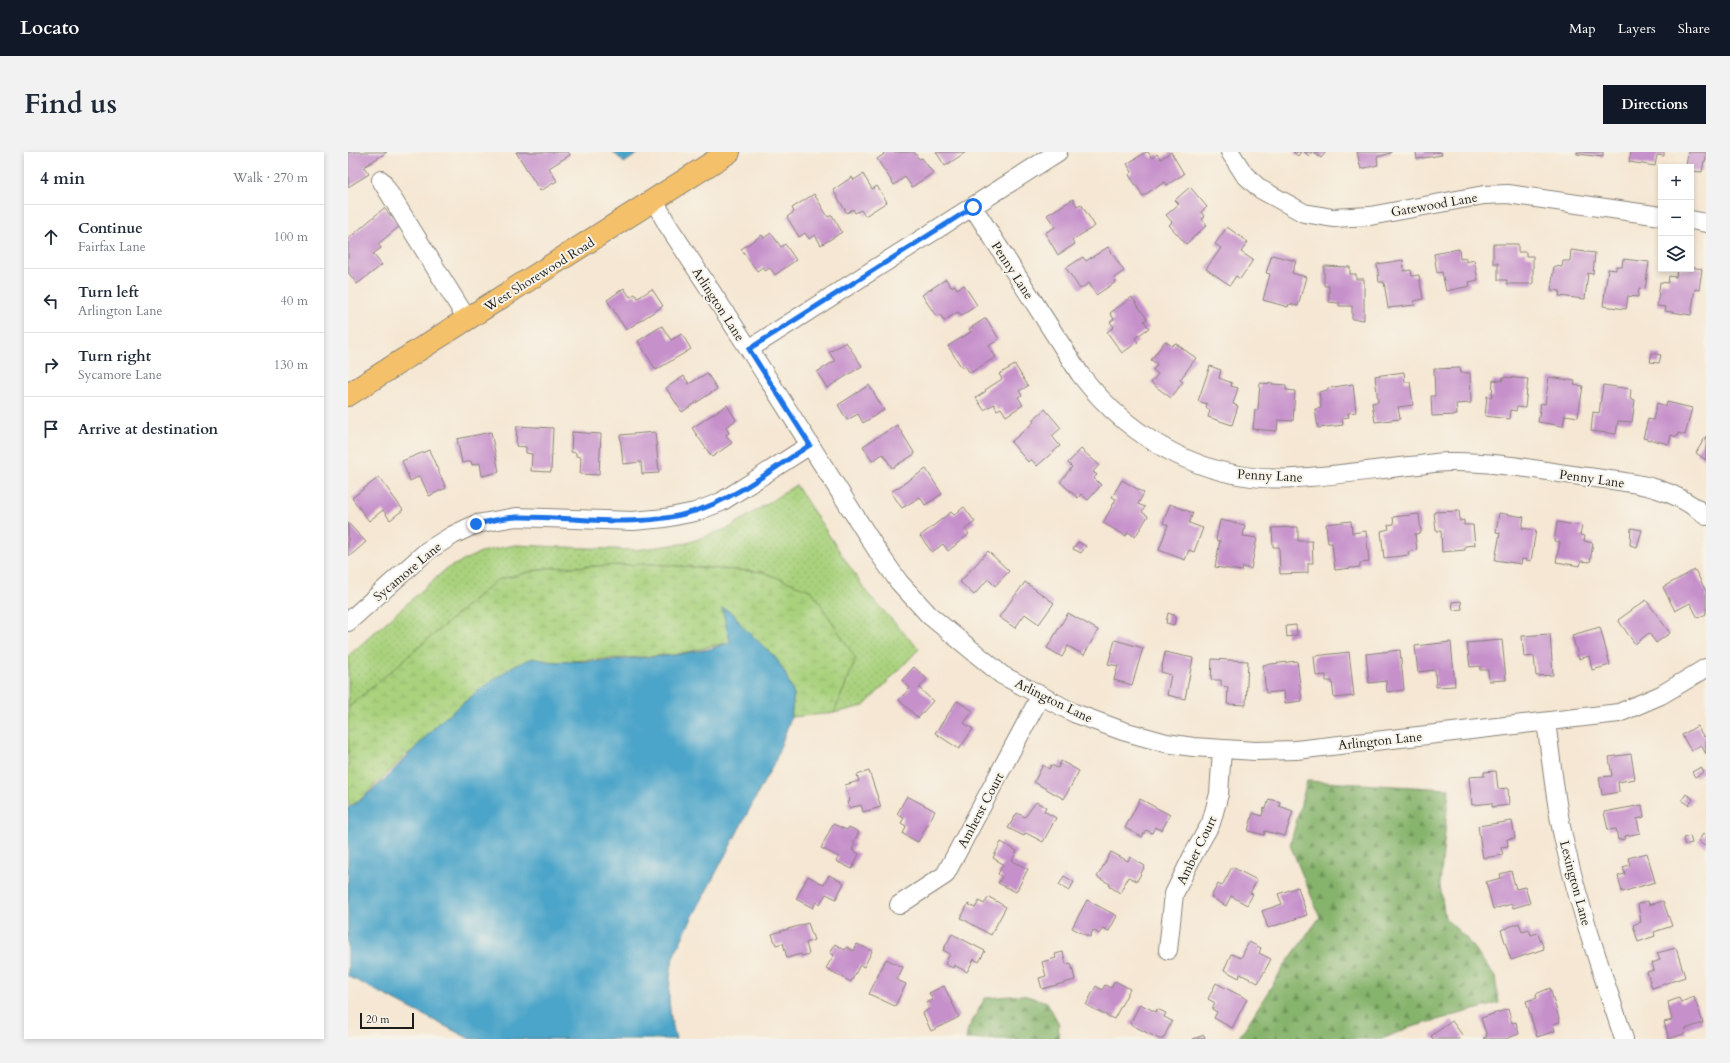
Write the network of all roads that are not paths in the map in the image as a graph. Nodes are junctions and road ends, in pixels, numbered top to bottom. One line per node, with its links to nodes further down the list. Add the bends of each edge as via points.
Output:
1 (729, 152): 5 (main road, West Shorewood Road)
2 (1058, 152): 6 (street)
3 (1230, 152): 7 (street, Gatewood Lane, via 1244,174 1260,189 1304,213 1333,218 1370,216 1484,195 1508,194)
4 (381, 180): 10 (street)
5 (654, 200): 10 (main road, West Shorewood Road); 11 (street, Arlington Lane)
6 (973, 207): 11 (street); 14 (street, Penny Lane, via 1080,374 1096,394 1142,435 1188,459 1212,469 1247,477 1294,479 1449,462 1481,463 1650,486 1678,496)
7 (1658, 216)
8 (1694, 221): 9 (street)
9 (1706, 223)
10 (467, 319): 12 (main road, West Shorewood Road)
11 (749, 349): 13 (street, Arlington Lane)
12 (348, 396)
13 (810, 445): 15 (street, Sycamore Lane, via 721,502 694,512 633,521 516,517 476,524 453,534 426,551); 17 (street, Arlington Lane, via 880,556 929,615 1002,675)
14 (1706, 516)
15 (348, 622)
16 (1706, 668): 18 (street, Arlington Lane, via 1661,695 1619,713)
17 (1040, 695): 19 (street, Arlington Lane, via 1074,713 1123,731 1193,747); 20 (street, Amherst Court, via 945,875)
18 (1546, 722): 19 (street, Arlington Lane, via 1296,750); 22 (street, Lexington Lane, via 1564,844 1579,902)
19 (1222, 749): 21 (street, Amber Court, via 1219,794 1211,823 1174,894)
20 (899, 905)
21 (1168, 950)
22 (1624, 1039)

